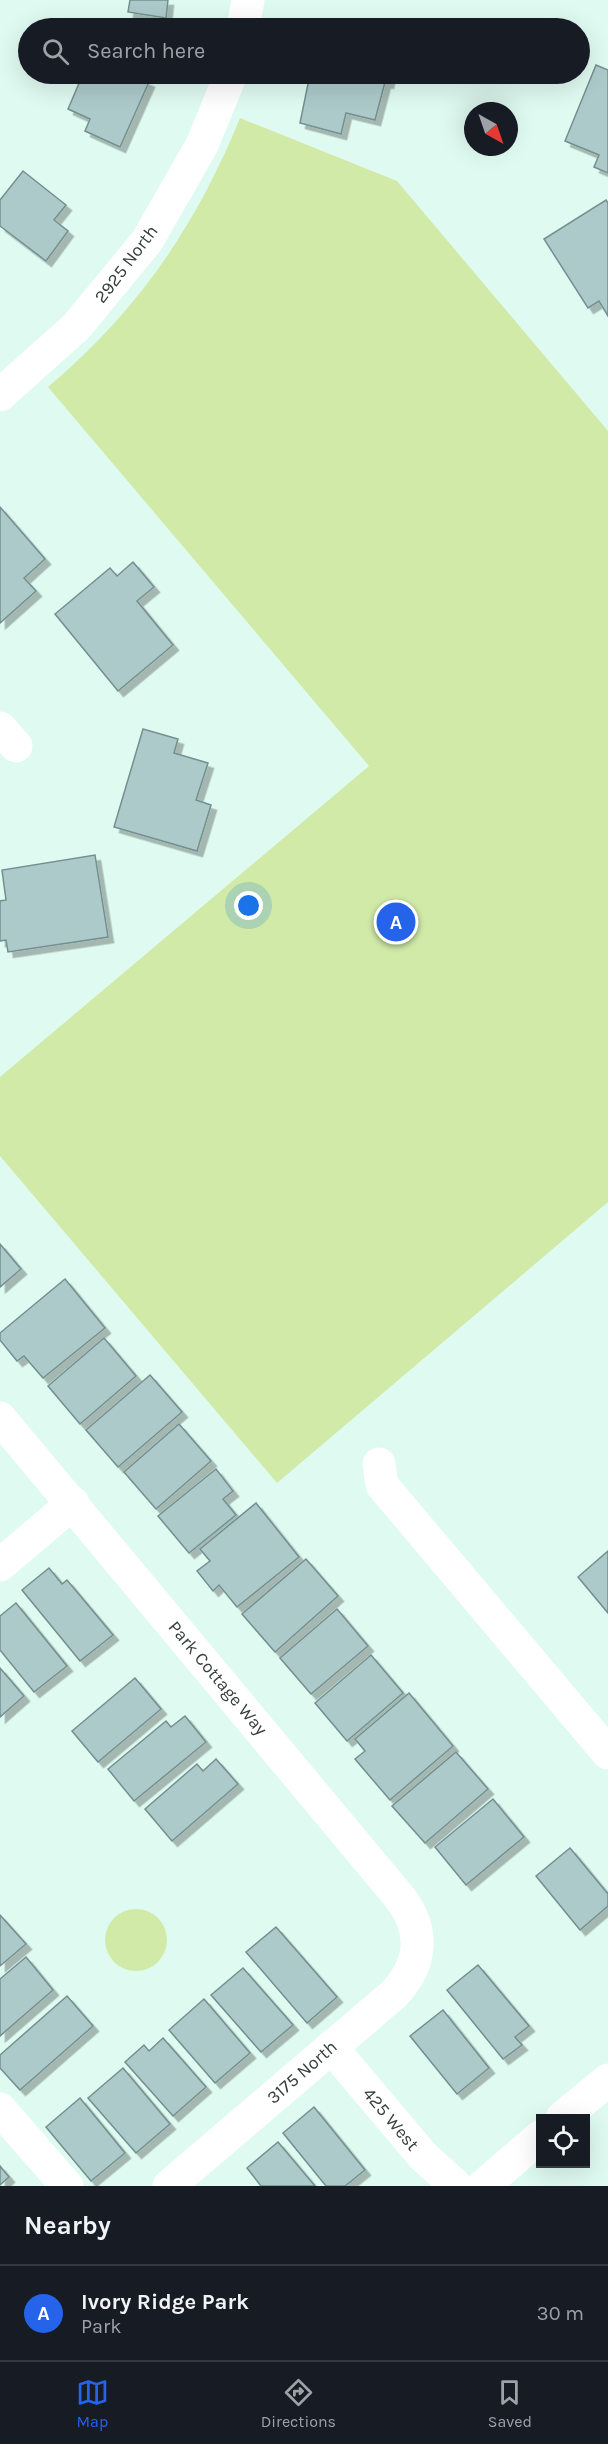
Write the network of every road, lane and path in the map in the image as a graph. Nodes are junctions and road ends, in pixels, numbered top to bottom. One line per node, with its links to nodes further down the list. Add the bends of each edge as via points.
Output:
1 (248, 0): 2 (street)
2 (245, 18)
3 (227, 84): 4 (street, 2925 North, via 202,145 147,241 76,327)
4 (0, 395)
5 (0, 1418): 7 (street, Park Cottage Way)
6 (379, 1464): 9 (street, via 382,1485)
7 (73, 1503): 8 (street); 10 (street, Park Cottage Way, via 401,1899 411,1913)
8 (0, 1565)
9 (608, 1753)
10 (418, 1947): 11 (street, 3175 North, via 407,1980)
11 (331, 2048): 17 (street, 3175 North); 18 (street, 425 West, via 423,2156)
12 (608, 2080): 14 (street)
13 (0, 2109): 16 (street)
14 (567, 2114)
15 (536, 2140): 19 (street)
16 (67, 2186)
17 (169, 2186)
18 (456, 2186)
19 (483, 2186)

